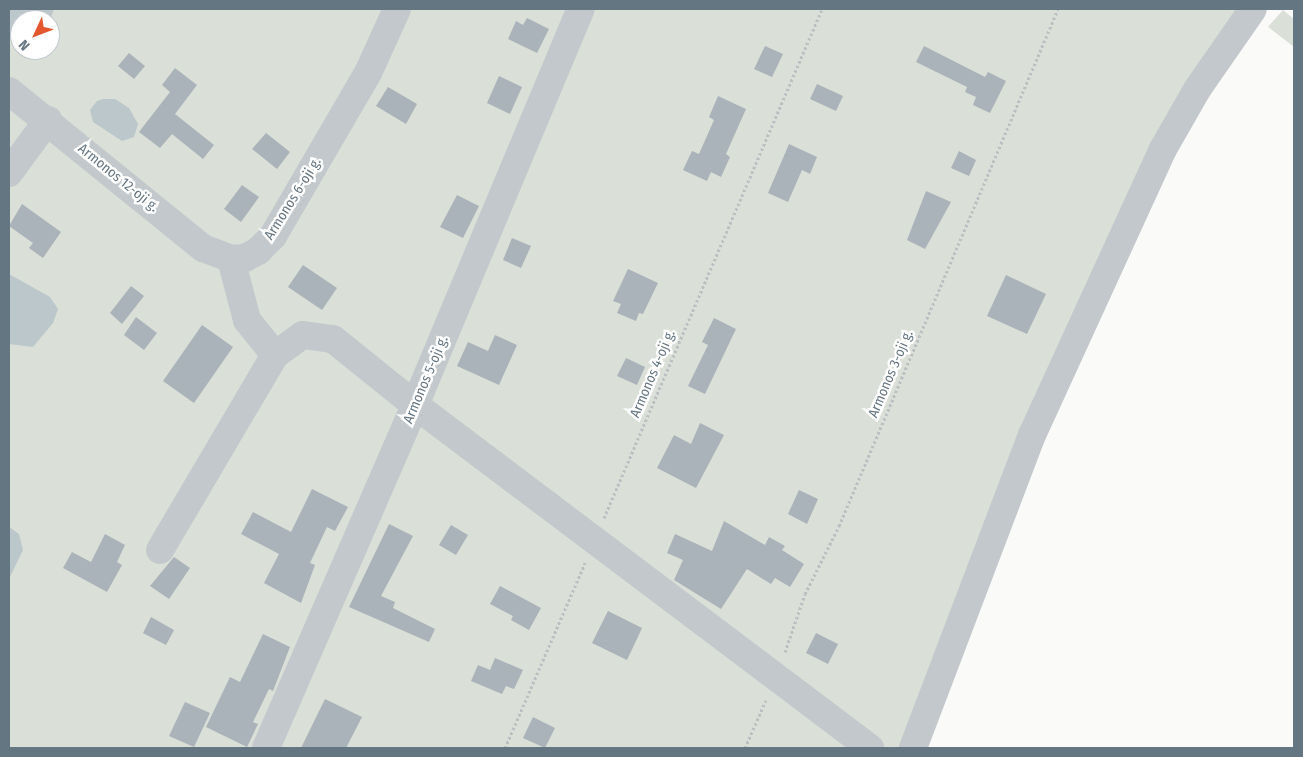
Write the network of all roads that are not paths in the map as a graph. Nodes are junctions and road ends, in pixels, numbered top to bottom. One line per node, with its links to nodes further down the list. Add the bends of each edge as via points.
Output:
1 (397, 9): 7 (street, Armonos 6-oji g., via 368,73 273,236 258,251)
2 (580, 9): 9 (street, Armonos 5-oji g.)
3 (1253, 9): 13 (street, via 1198,88 1163,149 1032,435)
4 (9, 91): 5 (street, Armonos 12-oji g.)
5 (48, 120): 6 (street); 7 (street, Armonos 12-oji g., via 203,248)
6 (9, 173)
7 (231, 259): 8 (street, via 247,320)
8 (275, 355): 9 (street, via 303,335 333,339); 10 (street)
9 (415, 405): 11 (street, Armonos 5-oji g.); 12 (street)
10 (160, 550)
11 (266, 748)
12 (870, 748)
13 (912, 748)

